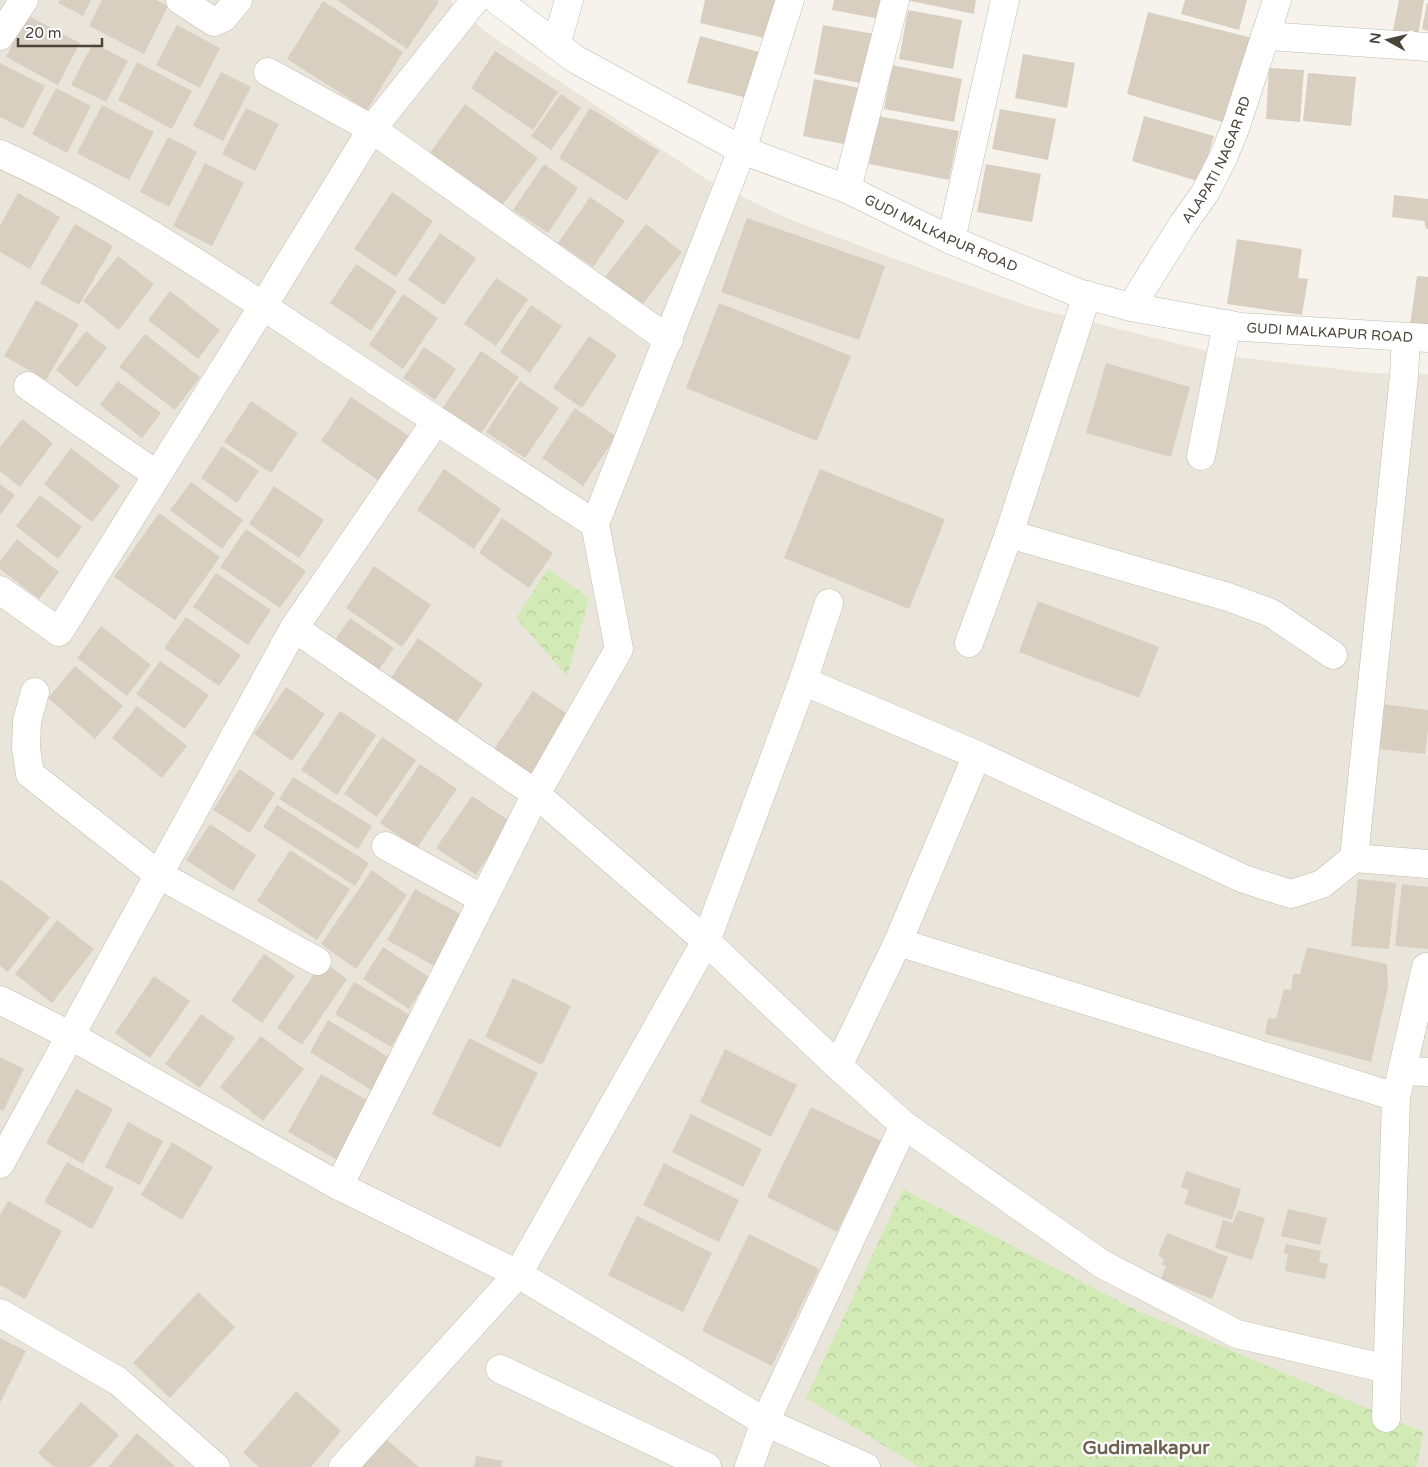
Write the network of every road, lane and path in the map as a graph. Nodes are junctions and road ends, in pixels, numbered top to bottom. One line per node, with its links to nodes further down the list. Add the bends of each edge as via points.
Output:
1 (24, 0): 11 (street)
2 (180, 0): 3 (street, via 214,22 224,18)
3 (238, 0)
4 (475, 0): 16 (street)
5 (497, 0): 13 (street, GUDI MALKAPUR ROAD)
6 (569, 0): 13 (street)
7 (790, 0): 17 (street)
8 (895, 0): 19 (street)
9 (1005, 0): 20 (street)
10 (1277, 0): 12 (street, ALAPATI NAGAR RD)
11 (0, 36)
12 (1265, 36): 14 (street); 23 (street, ALAPATI NAGAR RD, via 1223,158 1205,193)
13 (556, 44): 17 (street, GUDI MALKAPUR ROAD, via 575,59)
14 (1428, 47)
15 (268, 72): 16 (street)
16 (372, 128): 22 (street); 26 (street)
17 (742, 150): 19 (street, GUDI MALKAPUR ROAD); 26 (street)
18 (0, 154): 22 (street, via 43,173 129,221)
19 (847, 189): 20 (street, GUDI MALKAPUR ROAD)
20 (951, 240): 21 (street, GUDI MALKAPUR ROAD)
21 (1086, 295): 23 (street, GUDI MALKAPUR ROAD); 32 (street)
22 (263, 306): 28 (street); 30 (street)
23 (1131, 308): 24 (street, GUDI MALKAPUR ROAD)
24 (1227, 324): 25 (street, GUDI MALKAPUR ROAD); 29 (street)
25 (1417, 337): 43 (street, via 1404,376)
26 (668, 340): 31 (street)
27 (28, 386): 30 (street)
28 (436, 421): 31 (street); 35 (street)
29 (1201, 456)
30 (156, 475): 33 (street, via 59,632)
31 (595, 524): 41 (street, via 619,649)
32 (1009, 534): 36 (street); 37 (street, via 1228,597 1271,613)
33 (0, 590)
34 (829, 603): 38 (street)
35 (294, 628): 41 (street); 45 (street)
36 (969, 643)
37 (1333, 655)
38 (803, 681): 40 (street); 47 (street)
39 (35, 692): 45 (street, via 26,748 30,774)
40 (977, 755): 43 (street, via 1244,879 1291,894 1322,884); 48 (street)
41 (536, 794): 46 (street); 47 (street)
42 (386, 846): 46 (street)
43 (1354, 858): 44 (street)
44 (1428, 864)
45 (159, 875): 49 (street); 52 (street)
46 (483, 899): 58 (street)
47 (706, 941): 53 (street); 59 (street)
48 (898, 942): 53 (street); 55 (street)
49 (317, 961)
50 (1426, 967): 54 (street)
51 (0, 1000): 52 (street)
52 (71, 1036): 57 (street); 58 (street)
53 (838, 1066): 56 (street)
54 (1415, 1072): 55 (street)
55 (1396, 1097): 62 (street)
56 (904, 1126): 62 (street, via 1102,1264 1237,1334); 64 (street)
57 (0, 1164)
58 (339, 1186): 59 (street)
59 (518, 1274): 64 (street); 66 (street)
60 (0, 1313): 65 (street, via 118,1381)
61 (500, 1369): 67 (street)
62 (1387, 1369): 63 (street)
63 (1386, 1418)
64 (765, 1422): 68 (street); 69 (street)
65 (216, 1467)
66 (343, 1467)
67 (707, 1467)
68 (748, 1467)
69 (866, 1467)

